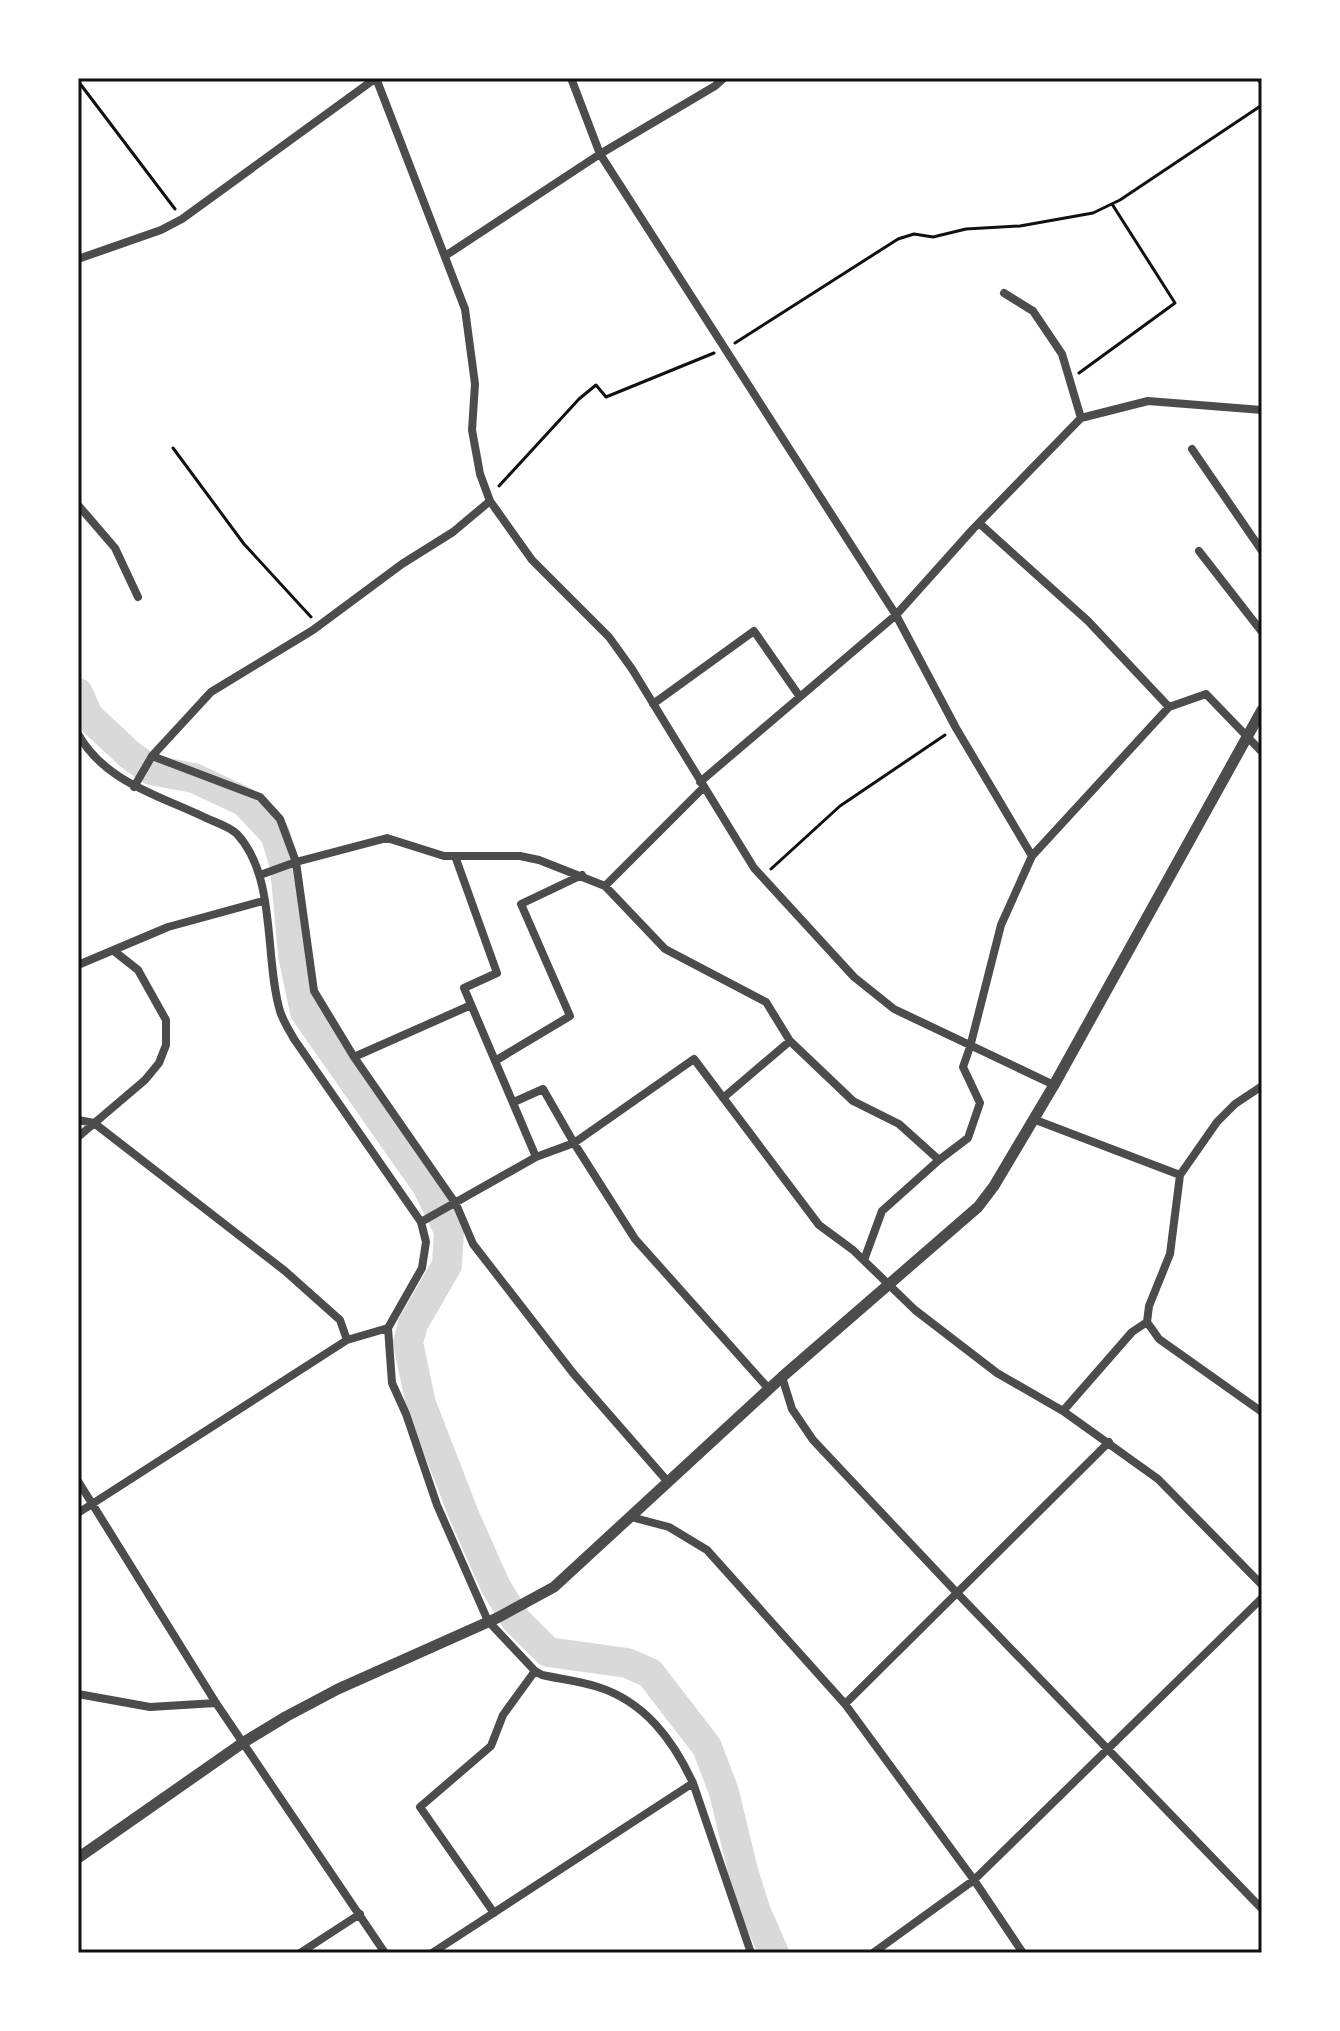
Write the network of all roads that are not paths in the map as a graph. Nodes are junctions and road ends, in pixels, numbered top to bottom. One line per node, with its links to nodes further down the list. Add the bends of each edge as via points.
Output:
1 (376, 78): 5 (street); 6 (street, via 182,219)
2 (571, 78): 4 (street)
3 (724, 78): 4 (street)
4 (600, 154): 5 (street); 17 (street)
5 (445, 256): 11 (street, via 473,349 472,430)
6 (78, 259)
7 (1004, 293): 9 (street, via 1044,324 1062,354)
8 (1262, 410): 9 (street, via 1148,401)
9 (1081, 418): 13 (street)
10 (1192, 449): 15 (street)
11 (489, 499): 20 (street, via 532,560 609,637); 26 (street, via 453,532 319,626 211,692)
12 (78, 505): 16 (street, via 115,548)
13 (979, 523): 17 (street); 21 (street, via 1088,621)
14 (1199, 551): 18 (street)
15 (1262, 551)
16 (138, 597)
17 (896, 615): 19 (street); 30 (street)
18 (1262, 632)
19 (800, 697): 20 (street, via 754,631); 28 (street)
20 (653, 704): 28 (street)
21 (1169, 707): 24 (street, via 1206,694); 30 (street)
22 (1262, 710): 24 (street)
23 (78, 734): 27 (street, via 98,763)
24 (1247, 737): 25 (street); 43 (street)
25 (1262, 752)
26 (152, 756): 27 (street); 31 (street, via 260,797 280,819)
27 (134, 784): 32 (street, via 235,832)
28 (702, 785): 34 (street); 40 (street, via 763,877 854,977 894,1009)
29 (455, 856): 31 (street, via 387,838); 33 (street, via 520,856); 38 (street, via 497,973 464,988)
30 (1032, 856): 40 (street, via 1001,925)
31 (296, 862): 32 (street); 41 (street, via 314,991)
32 (264, 874): 35 (street)
33 (582, 875): 34 (street); 42 (street, via 521,904 570,1016)
34 (605, 886): 39 (street, via 665,949 766,1002)
35 (263, 901): 36 (street, via 168,927); 56 (street, via 280,1014)
36 (114, 951): 37 (street); 49 (street, via 138,970 166,1020 166,1045 145,1080)
37 (78, 965)
38 (469, 1006): 41 (street); 42 (street)
39 (790, 1041): 45 (street); 53 (street, via 853,1101 899,1124)
40 (970, 1047): 43 (street); 53 (street, via 963,1067 980,1103 968,1138)
41 (354, 1057): 55 (street)
42 (495, 1061): 46 (street)
43 (1054, 1085): 47 (street)
44 (1262, 1086): 54 (street, via 1217,1122)
45 (723, 1098): 51 (street, via 694,1059); 57 (street, via 819,1225)
46 (514, 1102): 51 (street, via 543,1089); 52 (street)
47 (1033, 1119): 54 (street); 58 (street, via 978,1207)
48 (78, 1120): 49 (street)
49 (94, 1123): 50 (street); 61 (street, via 285,1271 340,1320)
50 (78, 1137)
51 (574, 1143): 52 (street); 63 (street, via 635,1239)
52 (536, 1157): 55 (street)
53 (939, 1160): 57 (street, via 882,1211)
54 (1180, 1175): 59 (street, via 1170,1254)
55 (456, 1204): 56 (street); 68 (street, via 473,1244 573,1373)
56 (424, 1221): 60 (street, via 422,1268)
57 (864, 1260): 58 (street)
58 (891, 1285): 62 (street); 64 (street, via 997,1373)
59 (1147, 1322): 64 (street, via 1132,1332); 65 (street, via 1159,1339)
60 (388, 1328): 61 (street); 75 (street, via 392,1383 437,1505)
61 (347, 1340): 69 (street)
62 (782, 1377): 63 (street); 73 (street, via 792,1409 813,1440)
63 (769, 1389): 68 (street)
64 (1063, 1411): 66 (street)
65 (1262, 1412)
66 (1109, 1442): 72 (street, via 1158,1479); 73 (street)
67 (78, 1481): 69 (street)
68 (668, 1482): 71 (street)
69 (93, 1504): 70 (street); 78 (street)
70 (78, 1513)
71 (631, 1517): 75 (street, via 554,1587); 79 (street, via 669,1527 707,1550)
72 (1262, 1585)
73 (958, 1594): 79 (street); 81 (street)
74 (1262, 1598): 81 (street)
75 (493, 1620): 76 (street); 80 (street, via 338,1689)
76 (535, 1671): 82 (street, via 598,1686 648,1715 682,1758); 86 (street, via 503,1715 491,1746 420,1807)
77 (78, 1694): 78 (street, via 150,1707)
78 (216, 1703): 80 (street)
79 (845, 1704): 84 (street)
80 (244, 1742): 83 (street); 87 (street)
81 (1108, 1749): 84 (street); 85 (street)
82 (693, 1783): 86 (street); 91 (street)
83 (78, 1858)
84 (974, 1880): 92 (street); 93 (street)
85 (1262, 1909)
86 (494, 1913): 90 (street)
87 (360, 1914): 88 (street); 89 (street)
88 (300, 1953)
89 (385, 1953)
90 (432, 1953)
91 (751, 1953)
92 (873, 1953)
93 (1023, 1953)

